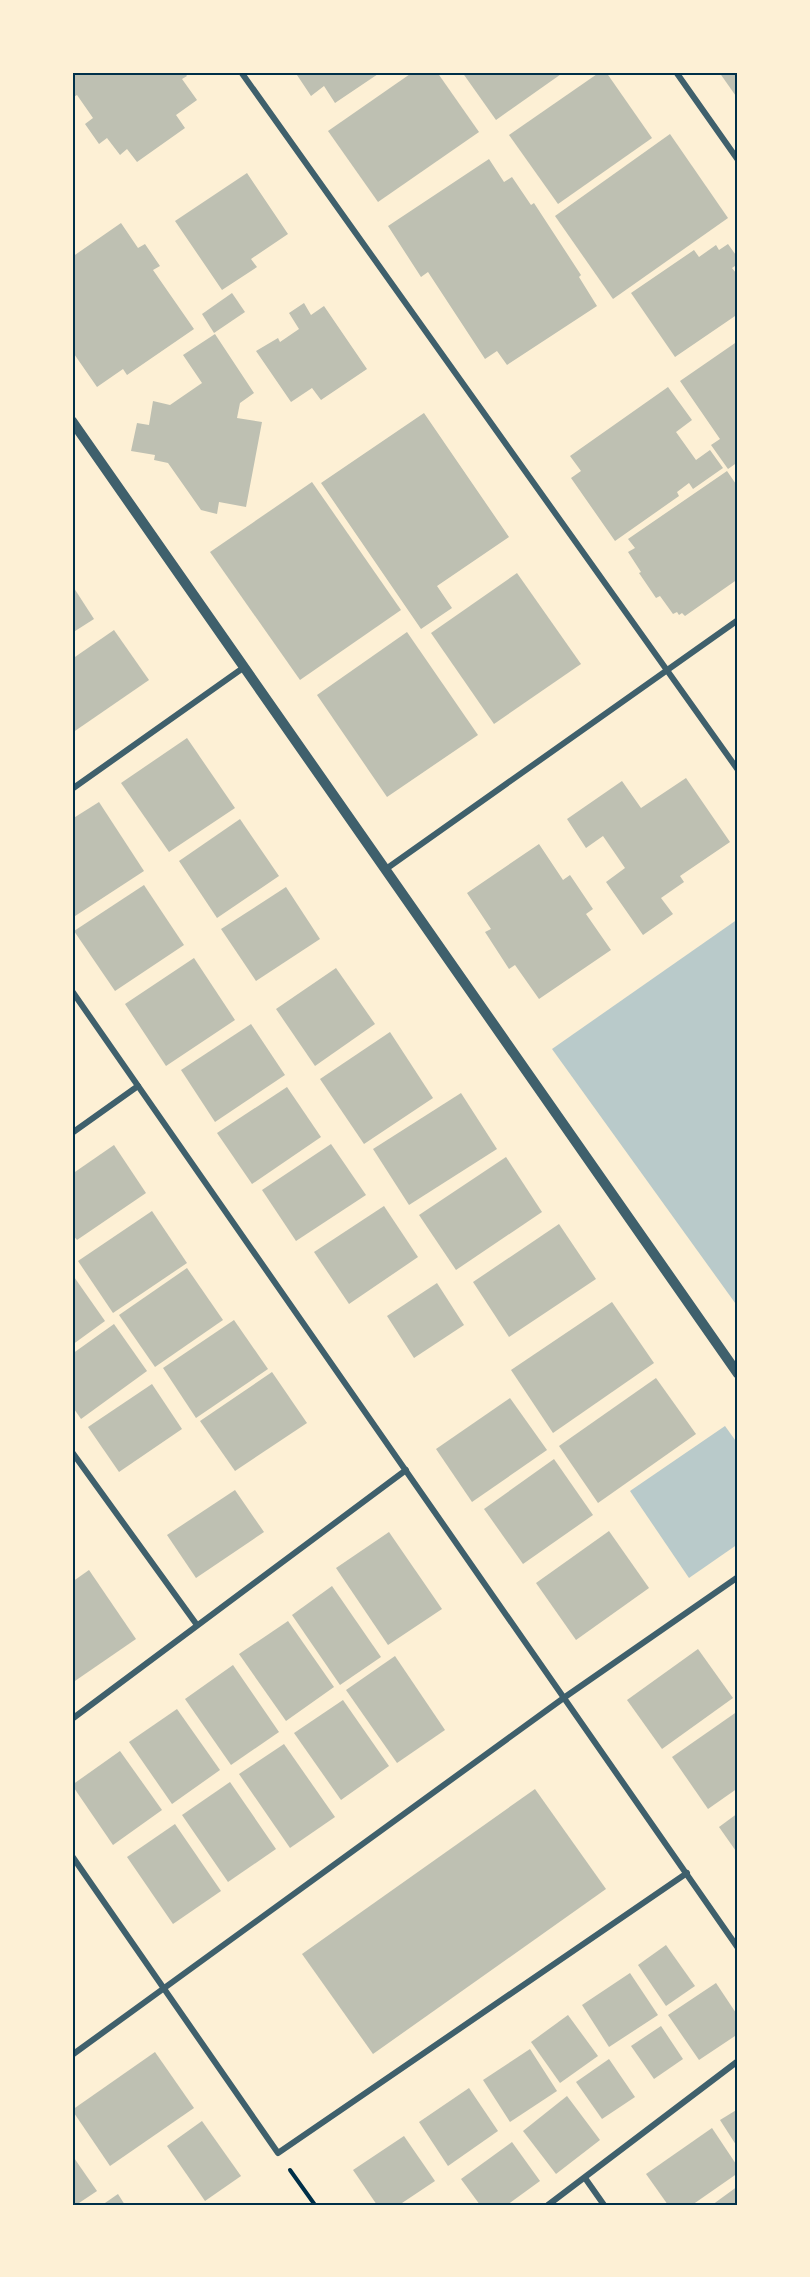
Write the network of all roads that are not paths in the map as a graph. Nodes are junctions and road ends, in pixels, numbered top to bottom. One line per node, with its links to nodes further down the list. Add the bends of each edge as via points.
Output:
1 (241, 72): 7 (street)
2 (676, 72): 3 (street)
3 (738, 160)
4 (72, 421): 6 (street)
5 (738, 620): 7 (street)
6 (243, 668): 9 (street); 10 (street)
7 (667, 670): 8 (street); 10 (street)
8 (738, 770)
9 (72, 789)
10 (386, 869): 14 (street)
11 (72, 991): 12 (street)
12 (138, 1086): 13 (street); 16 (street)
13 (72, 1133)
14 (738, 1374)
15 (72, 1452): 18 (street)
16 (406, 1470): 18 (street); 19 (street)
17 (738, 1577): 19 (street)
18 (197, 1625): 20 (street)
19 (565, 1697): 22 (street); 24 (street)
20 (72, 1719)
21 (72, 1856): 24 (street)
22 (687, 1873): 23 (street); 24 (street, via 278,2153)
23 (738, 1948)
24 (166, 1988): 25 (street)
25 (72, 2055)
26 (738, 2061): 27 (street)
27 (585, 2178): 28 (street); 29 (street)
28 (548, 2205)
29 (604, 2205)

